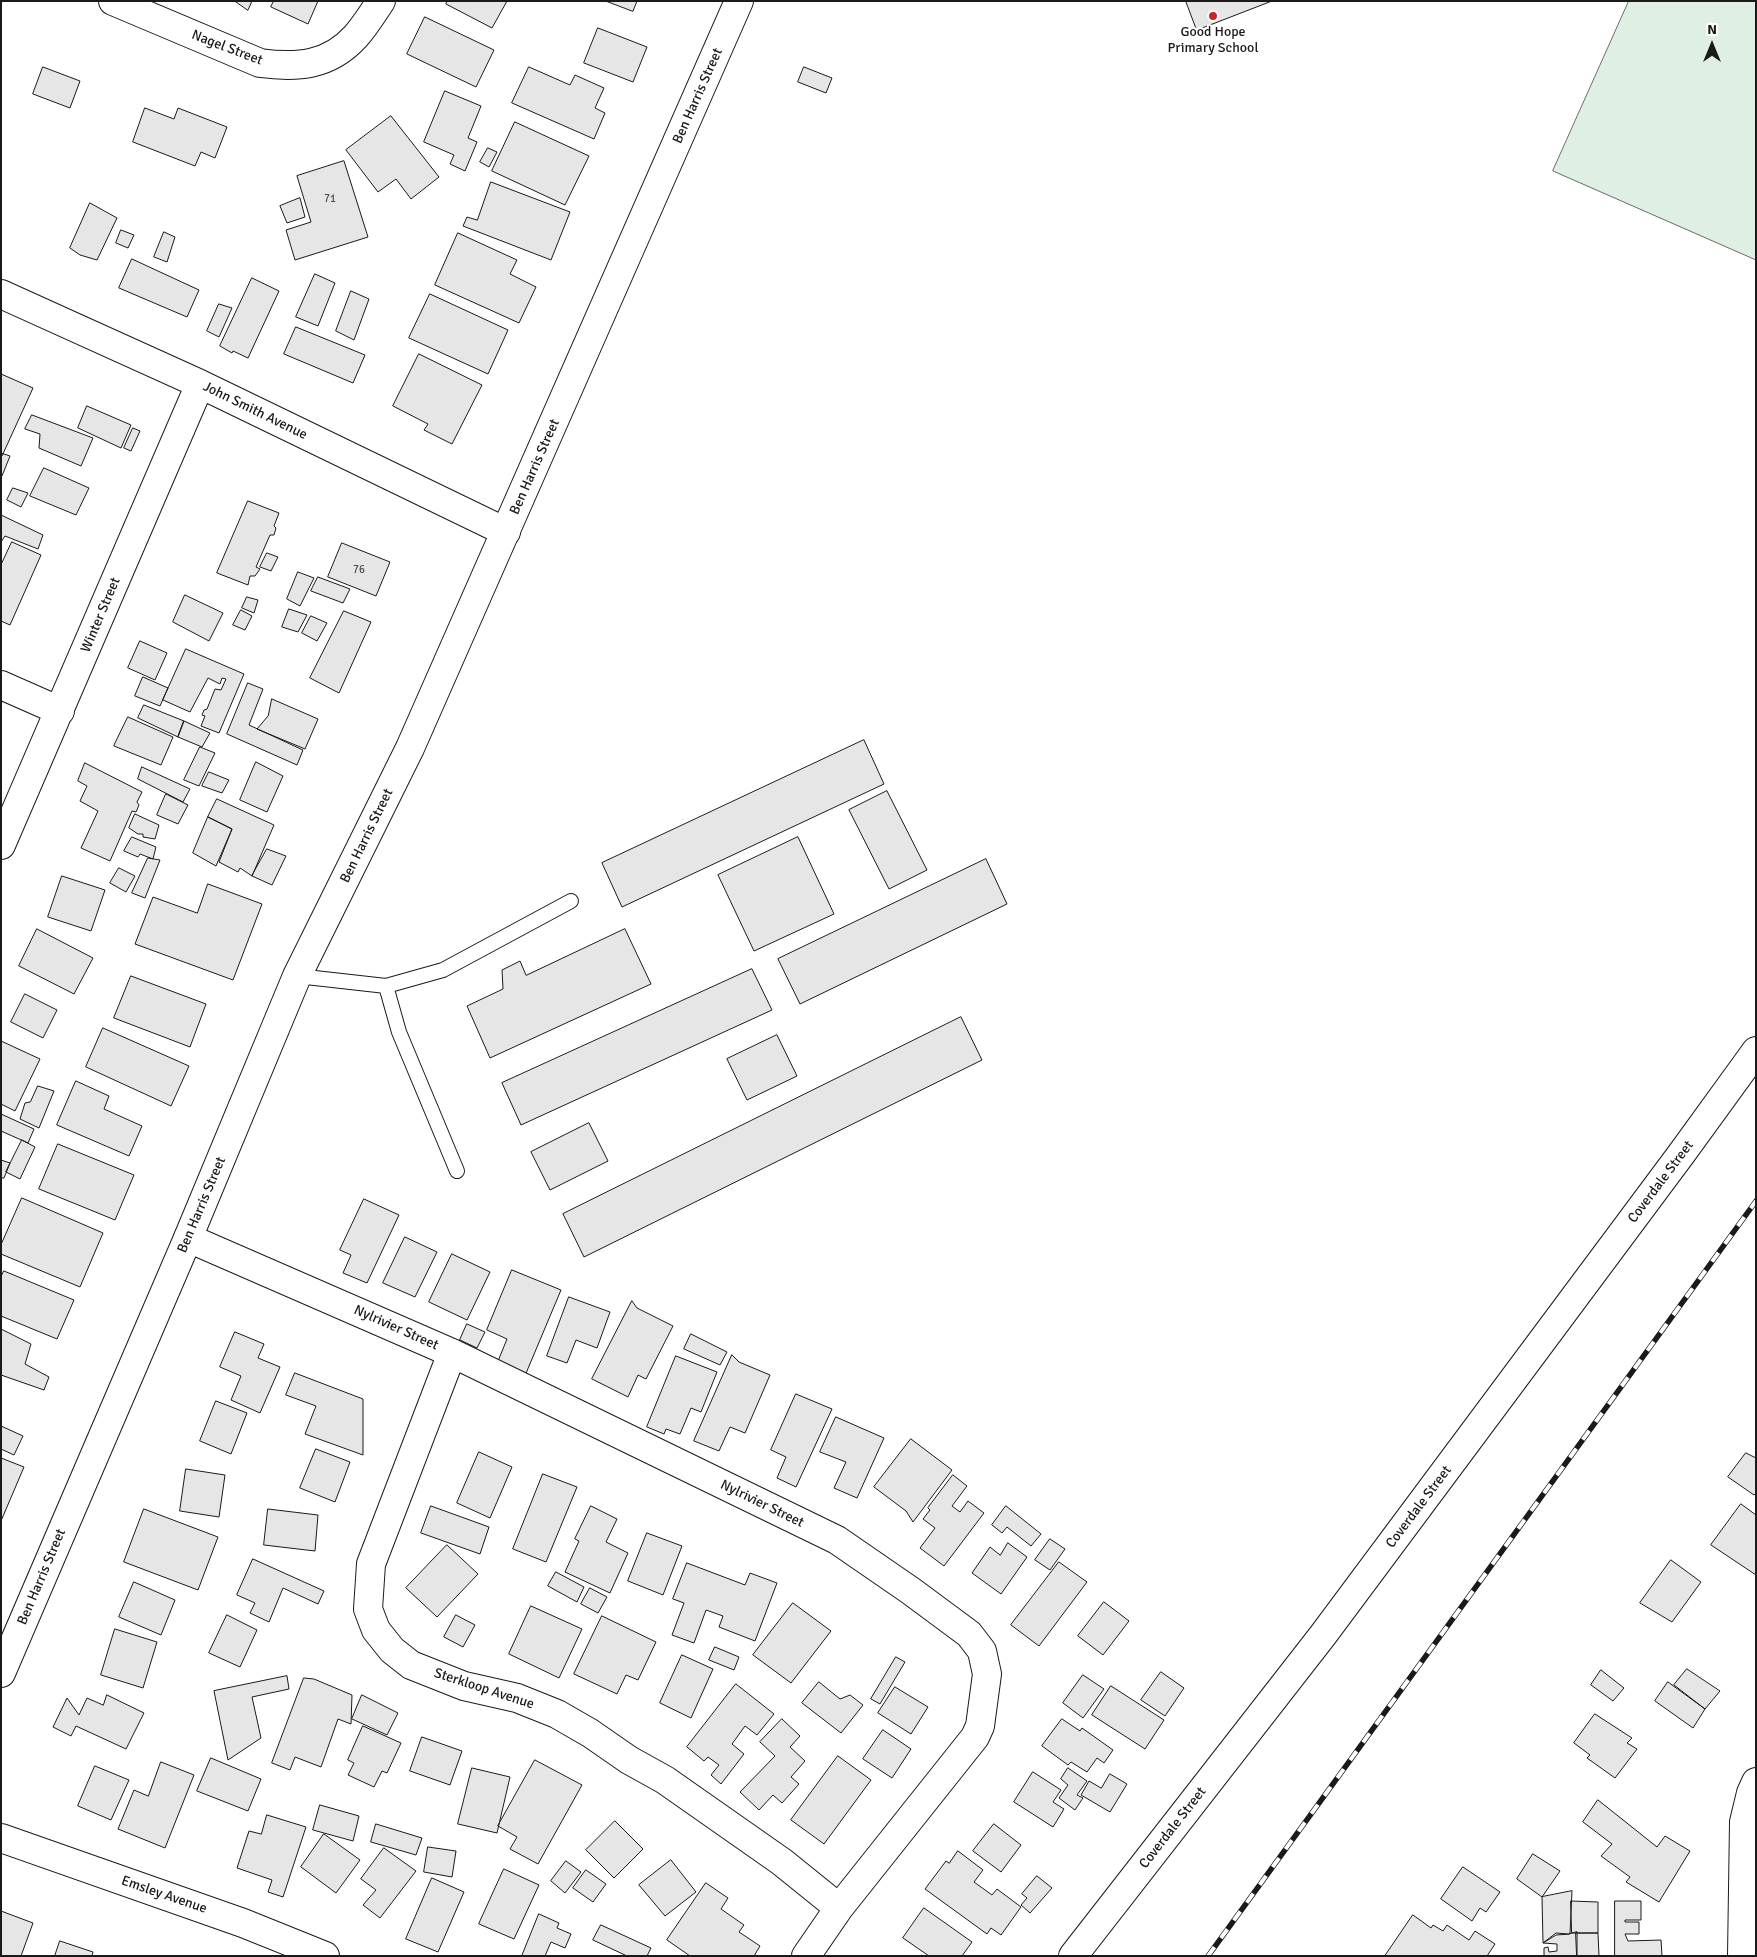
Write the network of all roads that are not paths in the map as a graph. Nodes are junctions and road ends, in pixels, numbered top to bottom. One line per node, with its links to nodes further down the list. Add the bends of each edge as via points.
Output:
1 (113, 1): 2 (street, Nagel Street, via 260,63 301,66 324,60 356,37)
2 (381, 1)
3 (740, 1): 6 (street, Ben Harris Street)
4 (1, 294): 5 (street, John Smith Avenue)
5 (200, 384): 6 (street, John Smith Avenue); 8 (street, Winter Street)
6 (506, 532): 11 (street, Ben Harris Street, via 410,748)
7 (1, 685): 8 (street)
8 (60, 711): 9 (street, Winter Street)
9 (1, 846)
10 (572, 901): 12 (lane, via 442,970)
11 (297, 976): 12 (lane); 15 (street, Ben Harris Street)
12 (386, 986): 14 (lane, via 399,1032)
13 (1756, 1051): 23 (street, Coverdale Street, via 1323,1635)
14 (458, 1171)
15 (188, 1238): 16 (street, Nylrivier Street); 17 (street, Ben Harris Street)
16 (452, 1353): 20 (street, Sterkloop Avenue, via 371,1564 368,1609 376,1630 392,1650 411,1665 464,1686 558,1714 590,1733 665,1780 766,1851); 20 (street, Nylrivier Street, via 837,1540 969,1634 982,1651 988,1674 980,1726 975,1737)
17 (1, 1673)
18 (1756, 1782): 24 (street, via 1744,1822)
19 (1, 1838): 21 (street, Emsley Avenue, via 234,1920)
20 (839, 1908): 22 (street, Nylrivier Street)
21 (325, 1956)
22 (806, 1956)
23 (1073, 1956)
24 (1742, 1956)

